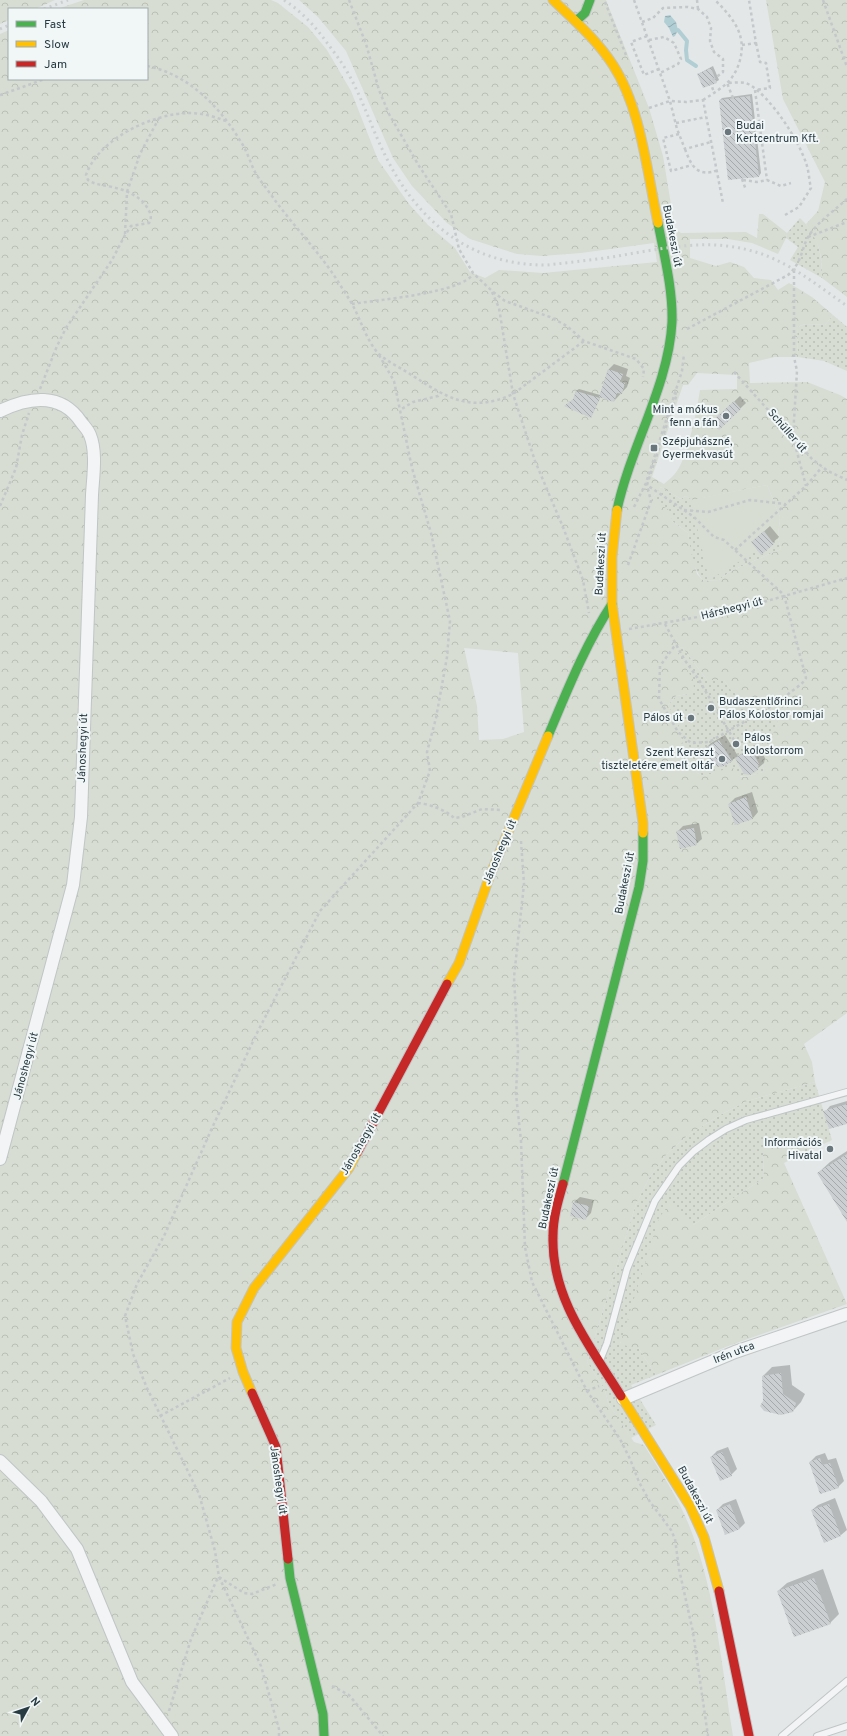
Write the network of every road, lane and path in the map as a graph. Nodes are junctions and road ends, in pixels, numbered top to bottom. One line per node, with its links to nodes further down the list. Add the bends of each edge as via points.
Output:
1 (349, 0): 49 (path, via 389,114 451,214 459,249)
2 (553, 0): 10 (main road, Budakeszi út)
3 (590, 0): 10 (main road, via 585,13)
4 (634, 0): 11 (path)
5 (697, 0): 9 (path)
6 (715, 0): 15 (path, via 730,15 740,31)
7 (749, 0): 14 (path)
8 (823, 0): 17 (path)
9 (698, 9): 11 (path, via 663,8 653,18); 23 (path, via 707,17 714,52 723,58 723,72 710,82)
10 (576, 21): 73 (main road, Budakeszi út, via 612,61 636,115 663,250 672,315 669,348 658,388 617,508 611,569)
11 (642, 22): 12 (path)
12 (647, 36): 13 (path); 18 (path, via 631,42 644,75)
13 (649, 40): 18 (path); 19 (path, via 664,37 674,43 681,59 678,64)
14 (756, 43): 15 (path); 22 (path, via 760,62 766,63 770,88)
15 (742, 45): 21 (path, via 738,68)
16 (148, 66): 31 (path, via 175,75 189,84)
17 (847, 67)
18 (659, 69): 19 (path)
19 (660, 73): 27 (path)
20 (41, 80): 24 (path)
21 (727, 83): 22 (path, via 748,84); 23 (path); 25 (path)
22 (756, 90): 38 (path); 44 (path, via 786,123 806,163 811,188 799,207)
23 (714, 92): 26 (path)
24 (0, 95)
25 (733, 98)
26 (703, 100): 27 (path); 29 (path)
27 (670, 101): 28 (path); 32 (path)
28 (647, 109)
29 (706, 116): 32 (path); 34 (path)
30 (160, 117): 31 (path, via 193,113); 41 (path, via 140,154); 41 (path, via 124,132 109,143 89,168 86,177 91,182)
31 (227, 121): 51 (path, via 241,141 259,178 308,239)
32 (676, 123): 33 (path)
33 (679, 134): 35 (path); 36 (path, via 663,138 671,171)
34 (712, 142): 35 (path); 37 (path)
35 (685, 149): 36 (path)
36 (692, 165): 37 (path, via 701,172 711,173)
37 (718, 170): 43 (path)
38 (767, 180): 39 (path, via 781,186); 40 (path, via 757,182 742,179)
39 (791, 183)
40 (746, 190)
41 (127, 192): 46 (path); 46 (path, via 144,202 151,218 150,223 131,226)
42 (847, 200): 47 (path)
43 (723, 203)
44 (785, 215)
45 (847, 222): 47 (path)
46 (124, 235): 60 (path, via 112,260 66,328)
47 (808, 237): 48 (path)
48 (794, 270): 52 (path, via 779,281); 63 (path, via 794,357 797,371)
49 (473, 274): 50 (path); 51 (path, via 461,284 418,295)
50 (492, 291): 53 (path, via 505,301 567,326); 59 (path, via 498,308)
51 (352, 304): 54 (path)
52 (688, 329)
53 (584, 341): 57 (path, via 636,359 644,369); 59 (path)
54 (378, 353): 58 (path); 61 (path, via 394,382)
55 (682, 370): 69 (path, via 674,393 677,394 648,484)
56 (734, 372): 63 (path, Schüller út)
57 (643, 383)
58 (441, 393): 59 (path, via 454,399 474,402 496,400); 61 (path, via 413,402)
59 (514, 394): 75 (path, via 535,461 583,580 588,610)
60 (36, 400): 62 (street, Jánoshegyi út, via 21,402); 68 (path, via 26,421 14,472); 84 (street, Jánoshegyi út, via 56,401 74,412 90,435 94,461 81,817 73,885)
61 (400, 410): 80 (path, via 450,621 447,657 427,752 430,772)
62 (0, 411)
63 (793, 437): 64 (path, Schüller út); 66 (path)
64 (822, 467): 65 (path, Schüller út); 66 (path)
65 (847, 480)
66 (806, 486): 67 (path)
67 (786, 504): 69 (path, via 750,500 708,512); 70 (path)
68 (0, 506)
69 (684, 510): 70 (path, via 714,537 724,540)
70 (735, 550): 72 (path)
71 (847, 578): 72 (path, Hárshegyi út)
72 (784, 595): 74 (path, Hárshegyi út, via 732,611); 78 (path, via 806,678 803,684 788,692 784,699)
73 (612, 604): 75 (main road, Jánoshegyi út); 76 (main road, Budakeszi út)
74 (665, 624): 76 (path, Hárshegyi út); 77 (path)
75 (596, 628): 76 (street); 81 (main road, Jánoshegyi út)
76 (615, 631): 86 (main road, Budakeszi út, via 642,812 643,861 639,887 556,1210 553,1235 554,1261 564,1300)
77 (676, 644): 78 (path); 78 (path, via 660,666 659,699 678,732 691,743 709,742)
78 (728, 730): 79 (path)
79 (734, 740)
80 (418, 803): 81 (path, via 450,813 454,818 482,809); 89 (path, via 320,911 215,1121 164,1236 137,1284 125,1316 133,1354)
81 (517, 812): 87 (main road, Jánoshegyi út, via 489,878 459,963 349,1168 254,1288 237,1322 236,1348)
82 (520, 838): 100 (path, via 524,884 514,977 518,1051 516,1094 521,1141 525,1247 532,1282 587,1391 620,1439 639,1482 675,1539 693,1632)
83 (847, 1092): 86 (lane, via 726,1128 679,1166 663,1187 652,1208 628,1269)
84 (0, 1159)
85 (847, 1314): 88 (street, Irén utca, via 734,1352)
86 (600, 1362): 88 (main road, Budakeszi út)
87 (243, 1372): 89 (path); 92 (main road, Jánoshegyi út, via 276,1448)
88 (623, 1399): 101 (main road, Budakeszi út, via 675,1480 704,1537 716,1577)
89 (160, 1416): 91 (path, via 199,1494 215,1552)
90 (0, 1461): 96 (street, via 41,1501 77,1549 132,1682)
91 (218, 1577): 92 (path, via 244,1593 252,1594); 96 (path, via 190,1639); 97 (path, via 261,1666)
92 (290, 1578): 93 (main road, Jánoshegyi út)
93 (314, 1677): 98 (main road, Jánoshegyi út, via 323,1714); 99 (path, via 348,1695)
94 (847, 1681): 102 (lane)
95 (847, 1726): 103 (lane)
96 (168, 1732)
97 (279, 1736)
98 (324, 1736)
99 (383, 1736)
100 (708, 1736)
101 (749, 1736)
102 (782, 1736)
103 (817, 1736)

